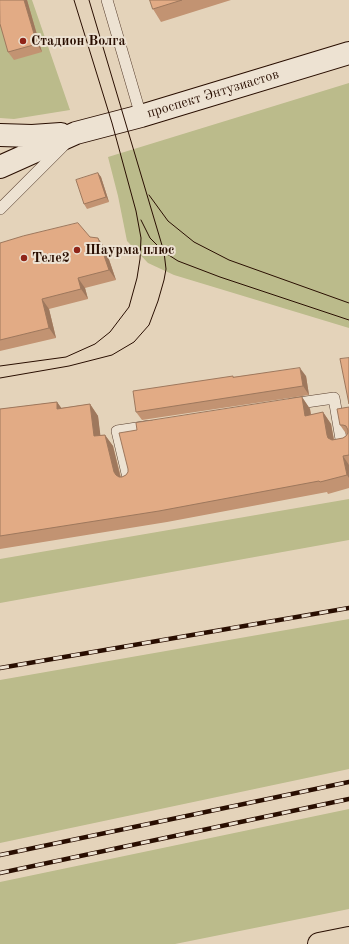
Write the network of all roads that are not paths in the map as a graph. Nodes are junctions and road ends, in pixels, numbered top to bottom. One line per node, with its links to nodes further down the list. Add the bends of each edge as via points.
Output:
1 (107, 0): 3 (lane)
2 (349, 54): 3 (main road, проспект Энтузиастов)
3 (141, 116): 4 (main road, проспект Энтузиастов)
4 (76, 133): 5 (main road, проспект Энтузиастов); 6 (main road, проспект Энтузиастов); 7 (lane)
5 (0, 135)
6 (0, 167)
7 (0, 209)
8 (280, 406): 10 (lane, via 334,398 342,445)
9 (163, 424): 11 (lane, via 117,431)
10 (349, 443)
11 (129, 482)
12 (349, 938): 13 (main road)
13 (323, 944)

